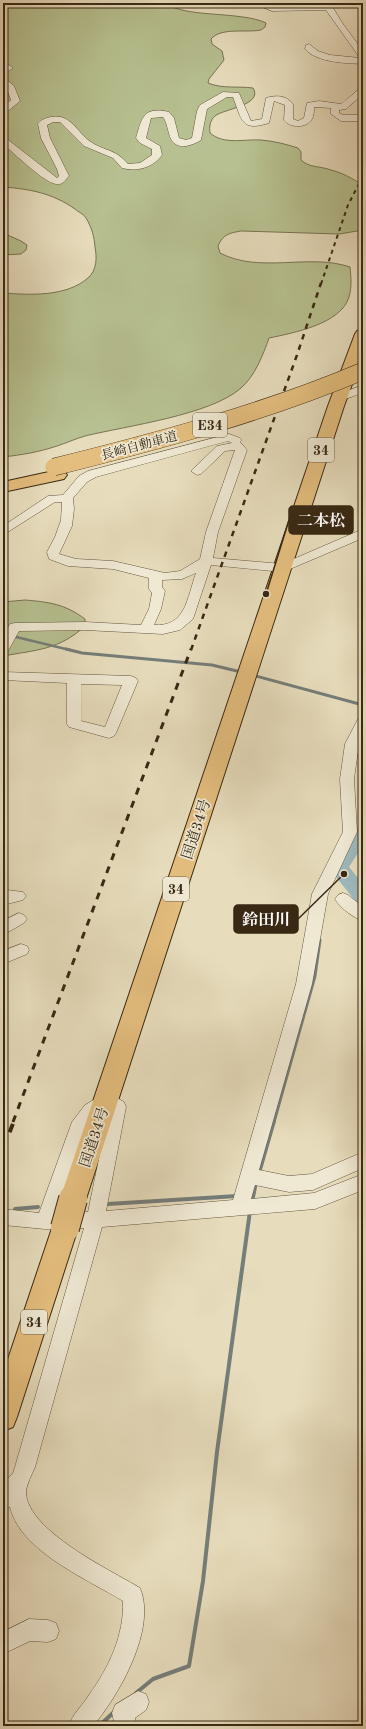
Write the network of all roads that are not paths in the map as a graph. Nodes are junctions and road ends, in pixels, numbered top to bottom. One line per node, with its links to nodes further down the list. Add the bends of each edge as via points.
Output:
1 (257, 3): 4 (street)
2 (327, 5): 3 (street); 4 (street); 6 (street)
3 (339, 5)
4 (272, 9): 5 (street)
5 (282, 19)
6 (349, 40): 7 (street); 9 (street)
7 (363, 40)
8 (309, 46): 10 (street, via 308,49 316,54)
9 (363, 57)
10 (363, 61)
11 (3, 80): 14 (street, via 12,88 16,102)
12 (363, 89): 13 (street, via 349,104)
13 (335, 108): 15 (street, via 335,114 341,118); 16 (street, via 327,104 310,105 306,122 295,124 288,120 289,104 282,99 273,98 270,100 266,121 252,124 248,123 236,95 226,94 203,107 196,140 191,142 177,141 173,138 170,119 166,114 152,114 147,117 141,138 157,148 157,155 145,165 136,167 125,166 116,156 87,144 62,120 53,119 42,124 42,133 62,168 64,176 58,182 49,178)
14 (3, 112)
15 (363, 118)
16 (3, 139)
17 (363, 334): 18 (highway, 国道34号 / 34)
18 (360, 363): 21 (highway, 国道34号 / 34); 23 (highway, 長崎自動車道 / E34, bridge, via 290,399 213,425)
19 (363, 380): 23 (highway, 長崎自動車道 / E34, via 220,432 155,451)
20 (363, 388): 21 (street, via 348,395)
21 (340, 394): 31 (highway, 国道34号 / 34)
22 (238, 445): 24 (street, via 221,448); 27 (street, via 236,440 229,437 217,439 92,474 83,479); 30 (street, via 241,450 212,532)
23 (56, 471): 25 (highway, 長崎自動車道 / E34); 26 (highway, 長崎自動車道 / E34)
24 (197, 471)
25 (3, 479)
26 (3, 487)
27 (67, 498): 28 (street, via 52,499); 32 (street, via 67,520 53,556 76,564 112,565)
28 (3, 531)
29 (363, 534): 31 (street)
30 (206, 561): 31 (street); 32 (street, via 183,575); 33 (street, via 186,619 175,627)
31 (283, 568): 46 (highway, 国道34号 / 34)
32 (156, 576): 33 (street, via 155,589 159,591 155,609)
33 (145, 630): 34 (street, via 85,626 14,627)
34 (4, 646)
35 (3, 676): 36 (street)
36 (74, 680): 36 (street, via 131,681 109,733 74,724)
37 (362, 725): 49 (street, via 352,744 347,779 350,832 320,894 304,984)
38 (18, 896): 39 (street, via 7,896)
39 (3, 899)
40 (343, 899): 41 (street)
41 (363, 915)
42 (19, 919): 43 (street)
43 (3, 930)
44 (21, 950): 45 (street)
45 (3, 958)
46 (106, 1100): 52 (street, via 118,1107); 53 (highway, 国道34号 / 34, bridge, via 74,1199); 53 (street, via 91,1110 78,1127)
47 (357, 1163): 49 (street, via 313,1182); 50 (street)
48 (363, 1182): 50 (street)
49 (247, 1191): 50 (street, via 260,1205 315,1201); 52 (street)
50 (322, 1198)
51 (3, 1217): 53 (street)
52 (95, 1220): 53 (street); 55 (street)
53 (55, 1224): 54 (highway, 国道34号 / 34)
54 (3, 1417)
55 (21, 1478): 56 (street); 60 (street, via 16,1492 22,1512 35,1532 62,1553 132,1595 133,1620 123,1661)
56 (3, 1500)
57 (48, 1631): 58 (street, via 29,1630)
58 (3, 1644)
59 (138, 1702): 61 (street, via 123,1713)
60 (79, 1726)
61 (126, 1726)

